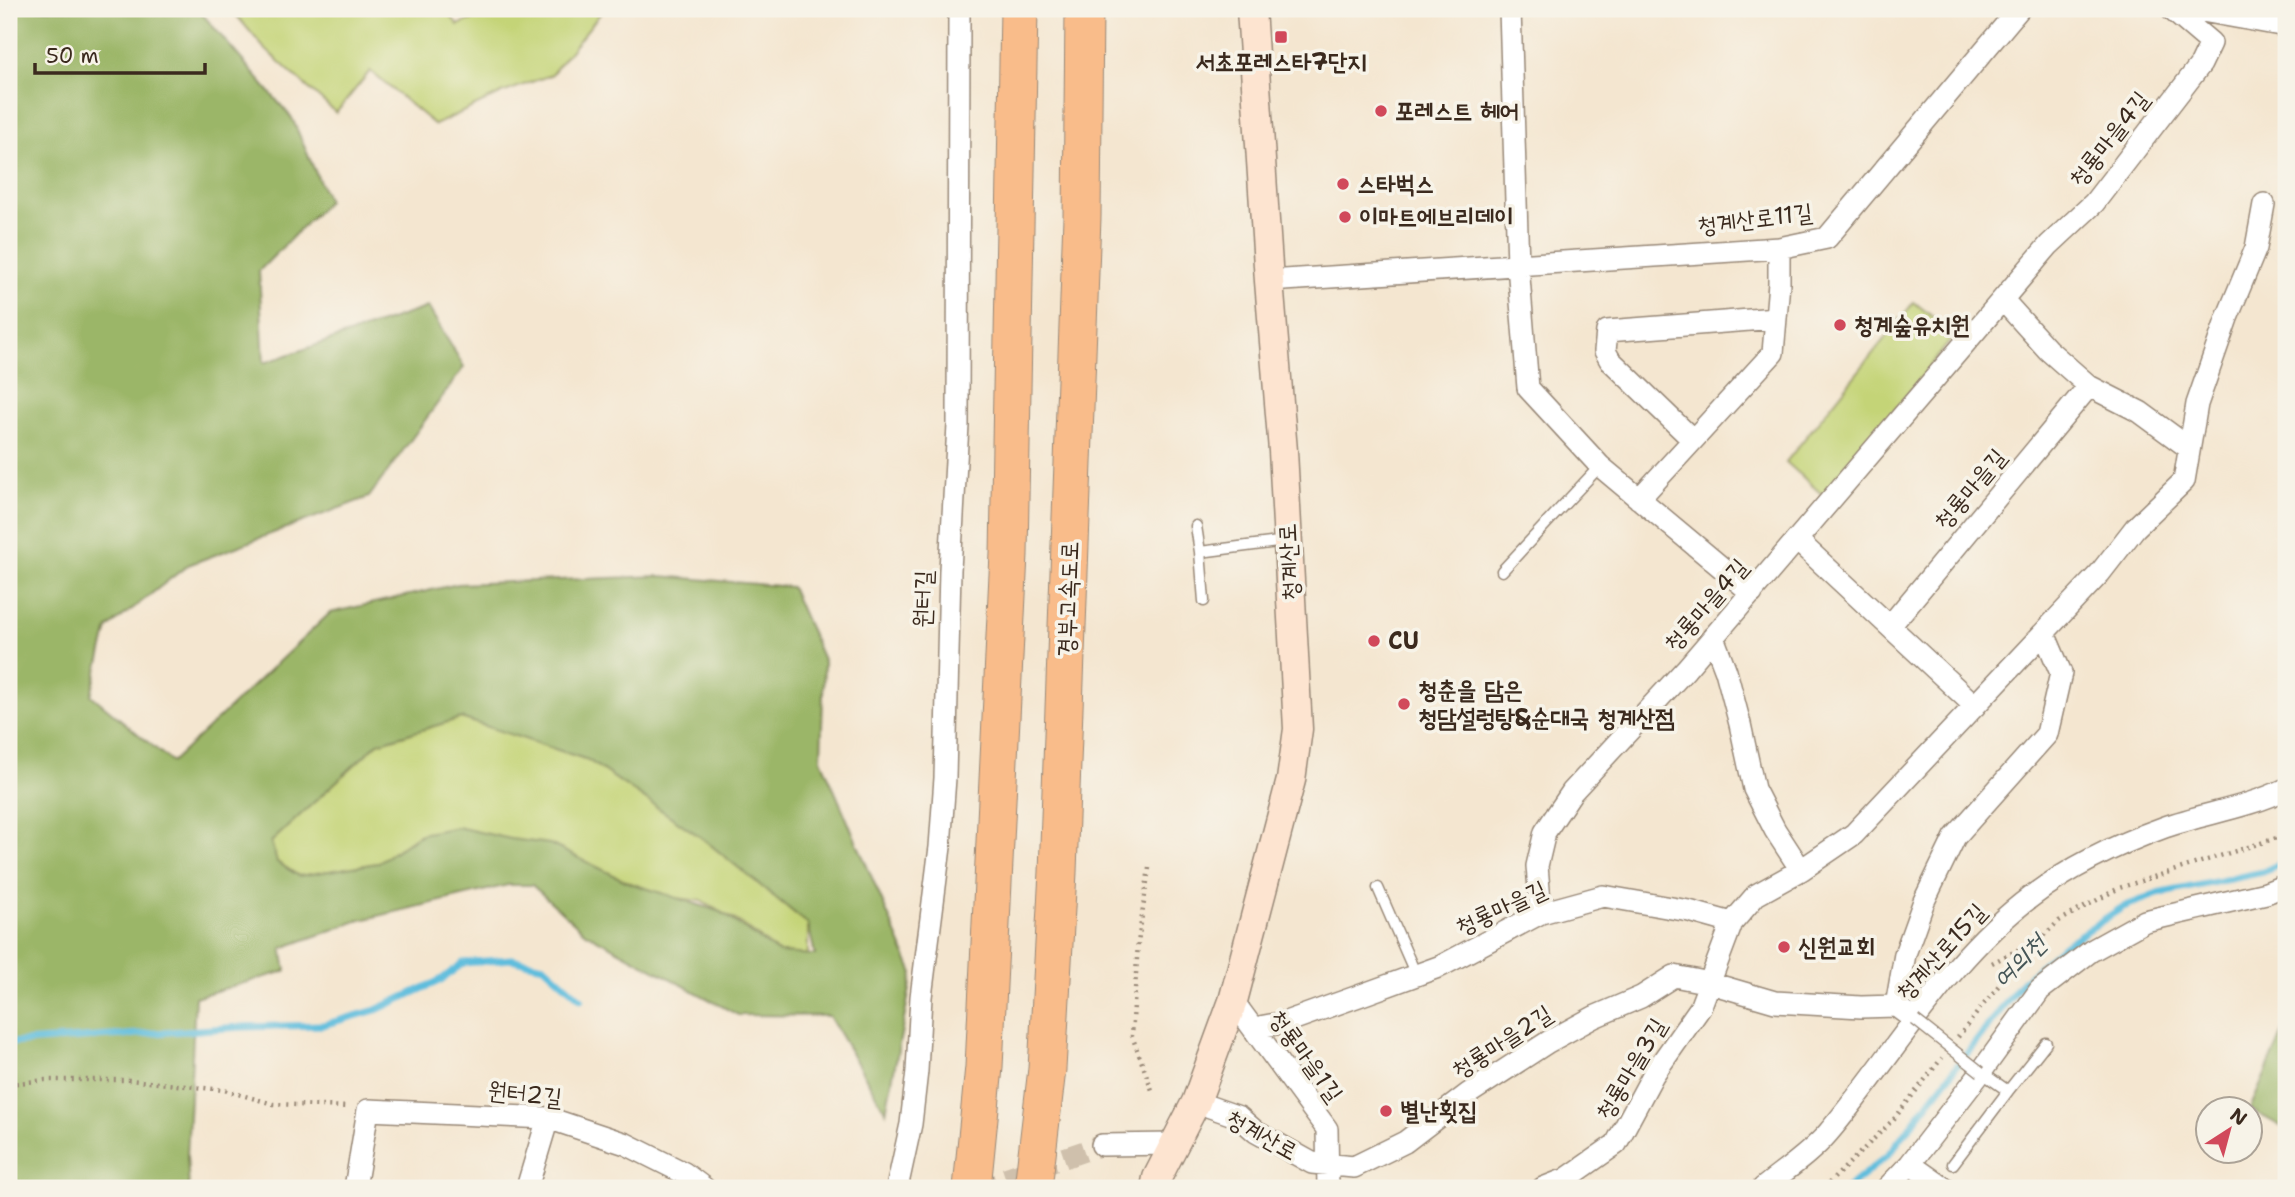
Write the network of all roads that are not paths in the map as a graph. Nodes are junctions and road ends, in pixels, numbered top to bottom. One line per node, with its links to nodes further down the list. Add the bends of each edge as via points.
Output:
1 (958, 9): 57 (street, 원터길, via 958,425 946,778 911,1124)
2 (1019, 9): 58 (highway, via 1008,567 984,1067)
3 (1084, 9): 59 (highway, 경부고속도로, via 1082,217 1058,872 1046,1069)
4 (1251, 9): 13 (street, 청계산로)
5 (1510, 9): 12 (street)
6 (2019, 9): 11 (street, 청계산로11길, via 1827,237)
7 (2171, 9): 14 (street, 청룡마을4길, via 2211,43 2201,64 2094,203)
8 (2192, 9): 9 (street)
9 (2286, 26)
10 (2264, 204): 18 (street, via 2256,247 2197,404)
11 (1779, 248): 12 (street, 청계산로11길); 15 (street)
12 (1518, 265): 13 (street, 청계산로11길); 19 (street, via 1528,388)
13 (1269, 281): 22 (street, 청계산로)
14 (2003, 300): 16 (street, via 2048,350); 23 (street, 청룡마을4길)
15 (1776, 318): 17 (street, via 1773,353); 17 (street, via 1607,331 1605,351 1610,360)
16 (2089, 386): 18 (street, via 2140,412); 28 (street, 청룡마을길)
17 (1693, 440): 20 (street)
18 (2189, 448): 29 (street, via 2184,481 2135,528)
19 (1600, 466): 20 (street); 25 (lane)
20 (1639, 499): 26 (street)
21 (1196, 526): 24 (lane)
22 (1288, 540): 24 (lane); 40 (street, 청계산로, via 1298,729 1291,780)
23 (1797, 540): 26 (street, 청룡마을4길); 28 (street)
24 (1200, 552): 27 (lane)
25 (1502, 570)
26 (1752, 593): 30 (street, 청룡마을4길)
27 (1204, 601)
28 (1890, 626): 31 (street)
29 (2044, 633): 31 (street); 41 (street, via 2061,673 2047,734 1955,837 1905,954)
30 (1713, 637): 33 (street, via 1726,671 1754,789); 36 (street, 청룡마을4길, via 1572,792 1545,832 1536,866)
31 (1975, 706): 33 (street, via 1854,834)
32 (2286, 789): 42 (street, 청계산로15길, via 2264,800 2165,827 2092,858 2032,896 1982,939)
33 (1801, 870): 37 (street, via 1756,895)
34 (2286, 885): 45 (street, via 2145,921 2091,951 2040,990)
35 (1378, 888): 38 (lane)
36 (1541, 914): 37 (street, 청룡마을길, via 1603,896); 38 (street, 청룡마을길)
37 (1732, 923): 39 (street, 청룡마을3길)
38 (1416, 975): 43 (street, 청룡마을길)
39 (1710, 983): 41 (street, via 1775,1002); 53 (street, 청룡마을2길, via 1674,976 1548,1042 1405,1142 1354,1167); 62 (street, 청룡마을3길, via 1700,1008 1653,1075 1616,1144 1566,1179)
40 (1233, 1001): 43 (street, 청룡마을1길); 47 (street, 청계산로)
41 (1896, 1006): 42 (street)
42 (1914, 1020): 45 (lane, bridge); 63 (street, 청계산로15길, via 1825,1136)
43 (1254, 1028): 53 (street, 청룡마을1길, via 1327,1129)
44 (2046, 1043): 46 (lane)
45 (1982, 1072): 46 (lane); 51 (street)
46 (2008, 1091): 52 (lane)
47 (1196, 1102): 49 (street, 청계산로); 53 (street, 청계산로, via 1239,1117 1256,1132 1312,1163)
48 (548, 1118): 54 (street, 원터2길, via 368,1110); 55 (street); 56 (street, 원터2길, via 626,1144 684,1172)
49 (1174, 1144): 50 (street); 60 (street, 청계산로)
50 (1102, 1145)
51 (1910, 1164): 64 (street); 65 (street)
52 (1953, 1164)
53 (1329, 1166): 61 (street, 청룡마을1길)
54 (355, 1188)
55 (527, 1188)
56 (704, 1188)
57 (897, 1188)
58 (972, 1188)
59 (1033, 1188)
60 (1155, 1188)
61 (1328, 1188)
62 (1544, 1188)
63 (1763, 1188)
64 (1887, 1188)
65 (1944, 1188)

